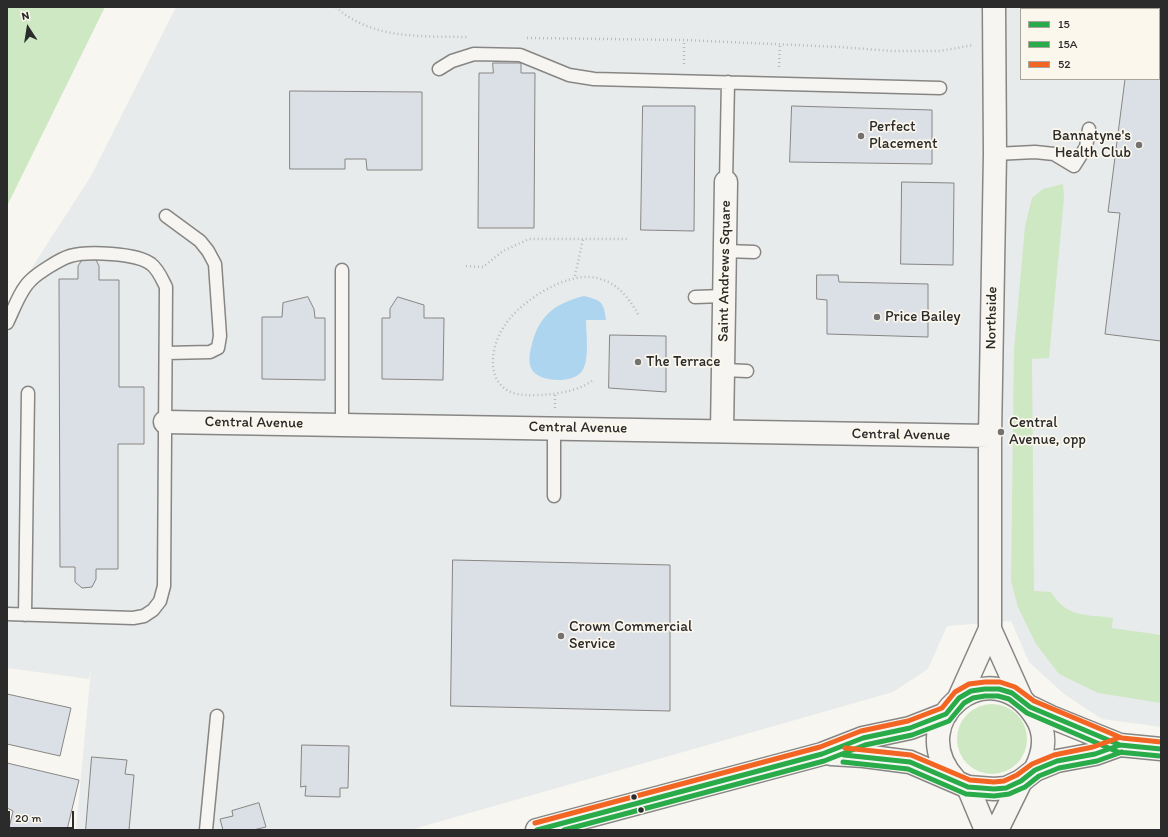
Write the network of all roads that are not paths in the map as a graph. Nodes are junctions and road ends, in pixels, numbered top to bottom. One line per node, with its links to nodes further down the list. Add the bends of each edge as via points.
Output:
1 (994, 7): 6 (main road, Northside)
2 (439, 69): 3 (lane, via 452,61 474,54 520,55 569,75 594,79)
3 (728, 82): 4 (lane); 7 (lane)
4 (940, 88)
5 (1089, 129): 6 (lane, via 1086,147 1074,166 1054,154)
6 (995, 154): 23 (main road, Northside)
7 (726, 182): 9 (main road, Saint Andrews Square)
8 (166, 216): 15 (lane, via 200,241 215,264 220,336 218,348 210,352)
9 (726, 251): 10 (lane); 12 (main road, Saint Andrews Square)
10 (754, 252)
11 (342, 270): 20 (lane)
12 (723, 296): 13 (lane); 16 (main road, Saint Andrews Square)
13 (695, 297)
14 (7, 323): 15 (lane, via 26,284 69,257 83,254 134,257 152,264 166,287)
15 (166, 353): 19 (lane)
16 (724, 370): 17 (lane); 22 (main road, Saint Andrews Square)
17 (747, 371)
18 (28, 393): 26 (lane)
19 (165, 422): 20 (main road, Central Avenue); 26 (lane, via 164,586 160,601 144,616 133,618)
20 (342, 424): 21 (main road, Central Avenue)
21 (554, 428): 22 (main road, Central Avenue); 24 (lane)
22 (722, 431): 23 (main road, Central Avenue)
23 (990, 436): 27 (main road, Northside)
24 (554, 496)
25 (7, 614): 26 (lane)
26 (25, 615)
27 (990, 629): 28 (main road, Northside); 29 (main road, Northside)
28 (1025, 702): 29 (main road, via 1012,693 999,689 985,689 971,691); 31 (main road, via 1051,717); 34 (main road, via 1039,722 1043,738 1040,759)
29 (953, 706): 33 (main road, via 910,728 863,738); 35 (main road, via 940,726 938,748 946,770)
30 (217, 716): 36 (lane)
31 (1120, 745): 32 (main road); 34 (main road, via 1095,754 1057,761)
32 (1161, 749)
33 (822, 754): 35 (main road, via 910,762); 37 (main road)
34 (1028, 775): 35 (main road, via 1006,788 994,789); 39 (main road)
35 (962, 784): 38 (main road)
36 (206, 830)
37 (537, 830)
38 (986, 830)
39 (997, 830)

